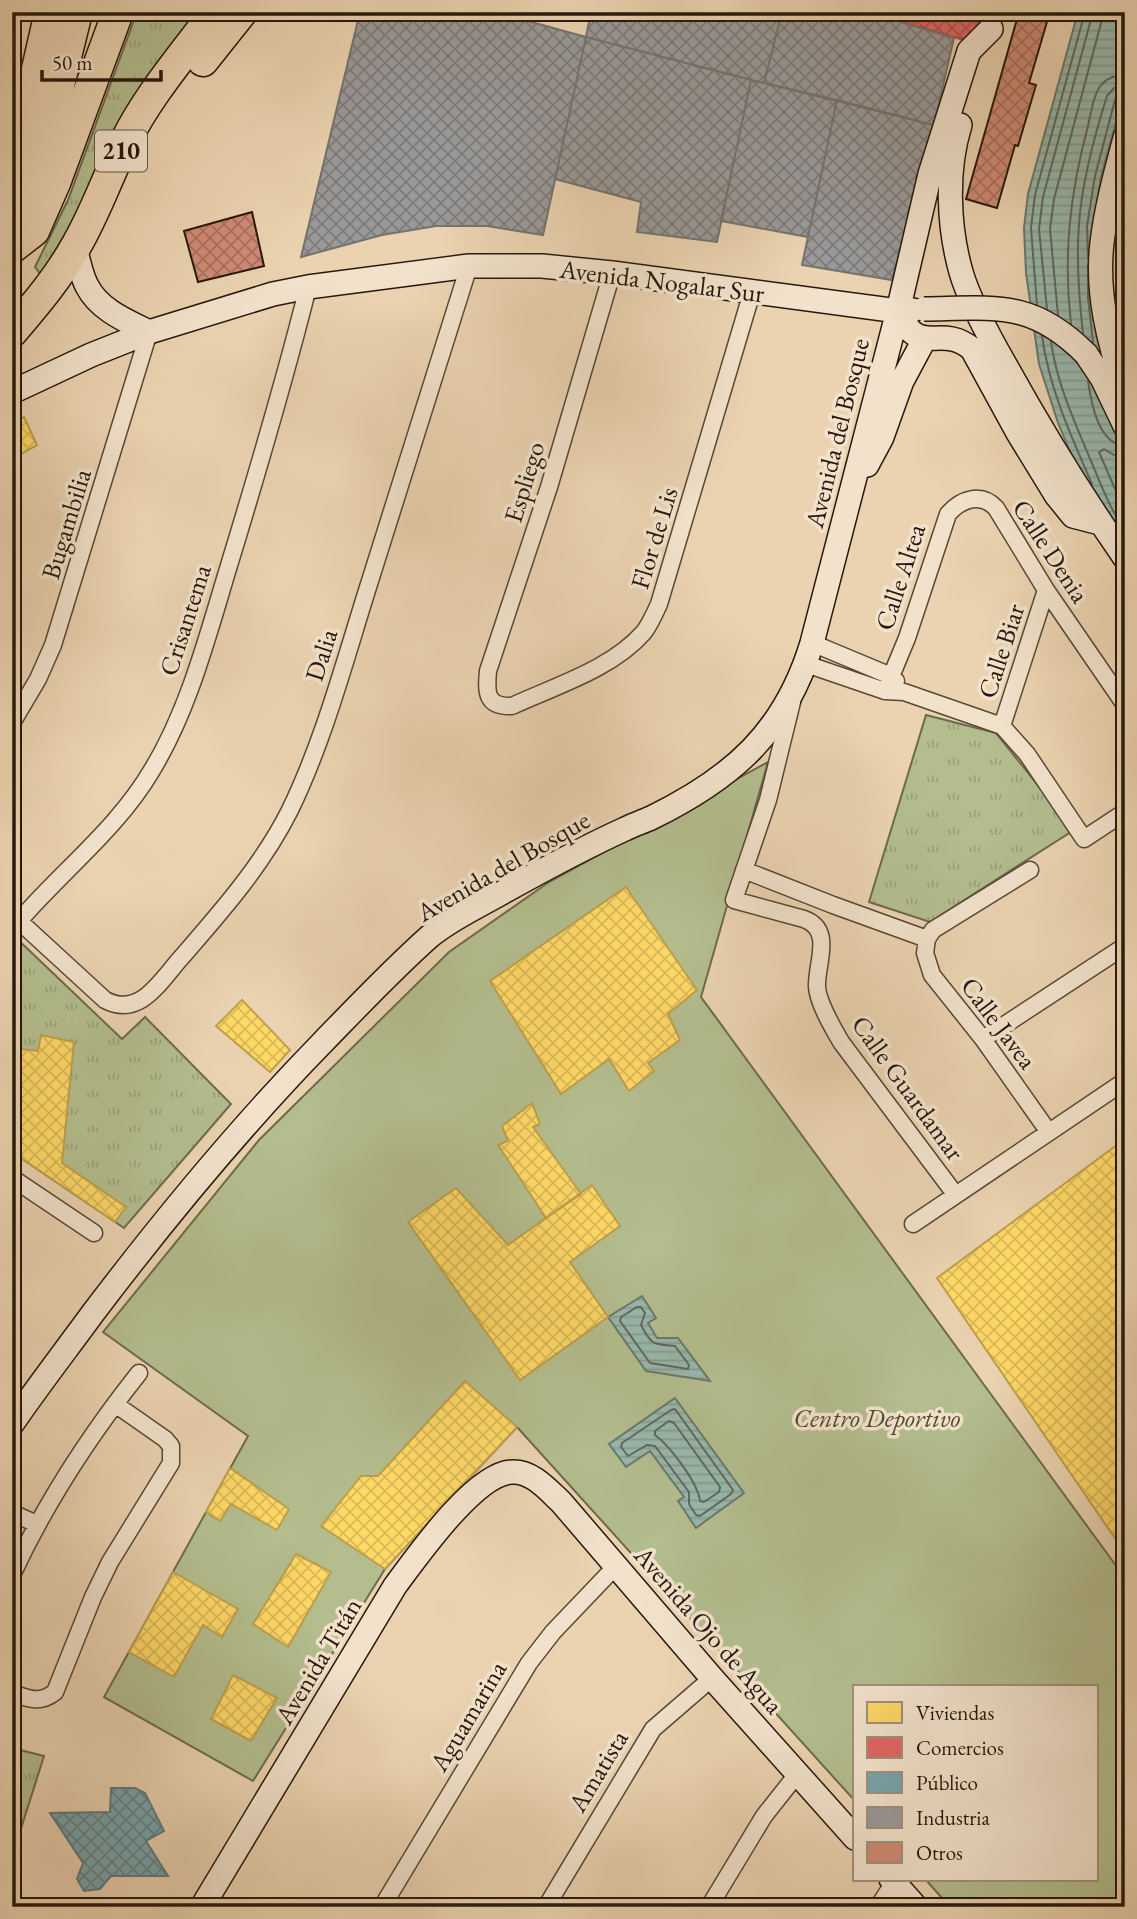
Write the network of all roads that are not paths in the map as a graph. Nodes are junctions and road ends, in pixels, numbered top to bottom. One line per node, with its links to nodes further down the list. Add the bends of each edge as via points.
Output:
1 (50, 12): 8 (highway, via 27,113)
2 (77, 12): 8 (highway)
3 (118, 12): 11 (highway, via 34,230)
4 (215, 12): 9 (highway, 210, via 127,138)
5 (242, 12): 9 (highway)
6 (994, 21): 17 (main road, Avenida del Bosque, via 969,51 957,86 930,174); 26 (main road, via 953,148 953,236 961,274 1048,441)
7 (1125, 138): 21 (main road, via 1102,244 1101,276 1106,324)
8 (37, 162): 10 (highway)
9 (91, 218): 12 (highway, 210)
10 (12, 236)
11 (12, 248)
12 (75, 248): 18 (highway, 210); 19 (main road, via 87,286 97,300)
13 (469, 266): 14 (main road, Avenida Nogalar Sur, via 542,266); 15 (main road, Avenida Nogalar Sur); 39 (street, Dalia, via 327,716 289,811 259,863 163,979 139,1003 128,1006 105,1000)
14 (612, 273): 16 (main road, Avenida Nogalar Sur); 32 (street, Espliego, via 549,487 488,671 487,686)
15 (308, 287): 19 (main road, Avenida Nogalar Sur); 39 (street, Crisantema, via 222,586 167,742 129,802)
16 (752, 292): 17 (main road, Avenida Nogalar Sur); 32 (street, Flor de Lis, via 664,591 646,630 611,660 512,706)
17 (898, 311): 20 (main road, via 913,335); 23 (main road, Avenida Nogalar Sur, bridge, via 1010,310 1048,322 1086,354); 24 (main road, Avenida del Bosque)
18 (12, 332)
19 (149, 332): 22 (main road, Avenida Nogalar Sur); 34 (street, Bugambilia, via 53,645)
20 (925, 338): 24 (main road, via 902,381 882,438); 26 (main road, via 953,338 972,349 1056,495 1073,516)
21 (1125, 390)
22 (12, 392)
23 (1125, 426)
24 (850, 496): 29 (main road, Avenida del Bosque)
25 (980, 498): 28 (street, Calle Denia, via 996,508); 30 (street, Calle Altea, via 956,504 948,513)
26 (1100, 523): 27 (main road)
27 (1125, 558)
28 (1046, 590): 33 (street, Calle Denia); 35 (street, Calle Biar)
29 (809, 653): 30 (street); 31 (main road, Avenida del Bosque)
30 (888, 683): 35 (street)
31 (794, 692): 37 (street, via 773,784); 51 (main road, Avenida del Bosque, via 754,749 702,789 464,914 396,968 194,1182)
32 (494, 704)
33 (1125, 705)
34 (12, 723)
35 (1002, 726): 36 (street, via 1027,754 1084,839)
36 (1125, 812)
37 (744, 870): 40 (street); 46 (street, Calle Guardamar, via 734,900 804,919 818,928 822,942 817,989 830,1023)
38 (1030, 870): 40 (street, via 942,924)
39 (19, 921)
40 (926, 939): 42 (street, Calle Javea, via 932,975)
41 (1125, 946): 42 (street)
42 (983, 1039): 44 (street, Calle Javea)
43 (1125, 1080): 44 (street)
44 (1048, 1131): 46 (street)
45 (12, 1178): 48 (street)
46 (955, 1194): 47 (street)
47 (914, 1224)
48 (94, 1233)
49 (139, 1373): 50 (street)
50 (115, 1404): 54 (street); 59 (street, via 171,1446 172,1463 110,1562 55,1692 41,1700)
51 (12, 1424)
52 (512, 1472): 56 (main road, Avenida Ojo de Agua, via 541,1483); 64 (main road, Avenida Titán, via 477,1488 395,1586)
53 (12, 1513): 54 (street)
54 (37, 1524): 55 (street)
55 (20, 1540): 57 (street)
56 (616, 1566): 58 (main road, Avenida Ojo de Agua); 65 (street, Aguamarina, via 529,1663)
57 (12, 1575)
58 (712, 1678): 60 (main road, Avenida Ojo de Agua); 66 (street, Amatista, via 653,1729)
59 (12, 1693)
60 (798, 1773): 61 (main road, Avenida Ojo de Agua); 67 (street, via 764,1816)
61 (853, 1836)
62 (892, 1881): 68 (street)
63 (894, 1881): 69 (main road)
64 (202, 1907)
65 (382, 1907)
66 (546, 1907)
67 (709, 1907)
68 (878, 1907)
69 (916, 1907)

